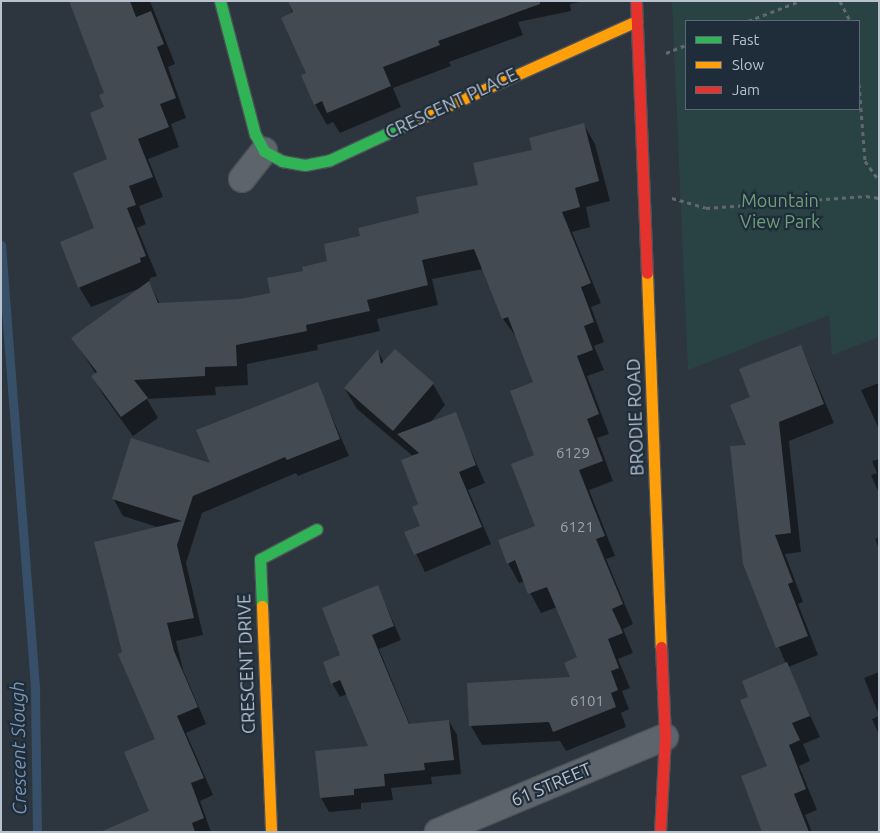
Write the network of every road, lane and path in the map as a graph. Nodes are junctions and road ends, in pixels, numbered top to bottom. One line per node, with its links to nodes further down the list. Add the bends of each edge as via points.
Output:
1 (220, 1): 11 (street, via 240,87)
2 (636, 1): 5 (street, BRODIE ROAD)
3 (800, 1): 6 (path)
4 (840, 1): 7 (path)
5 (637, 20): 11 (street, CRESCENT PLACE, via 330,160 305,165 282,161); 15 (street, BRODIE ROAD)
6 (751, 20)
7 (850, 20)
8 (685, 45): 9 (path)
9 (664, 54)
10 (860, 95): 13 (path, via 866,161)
11 (264, 152): 12 (street)
12 (242, 179)
13 (879, 180)
14 (879, 198): 15 (path, via 866,196 706,208 674,197)
15 (644, 199): 17 (street, BRODIE ROAD)
16 (317, 529): 18 (street, CRESCENT DRIVE, via 260,559)
17 (665, 737): 19 (street, 61 STREET); 20 (street, BRODIE ROAD)
18 (271, 832)
19 (438, 832)
20 (660, 832)

